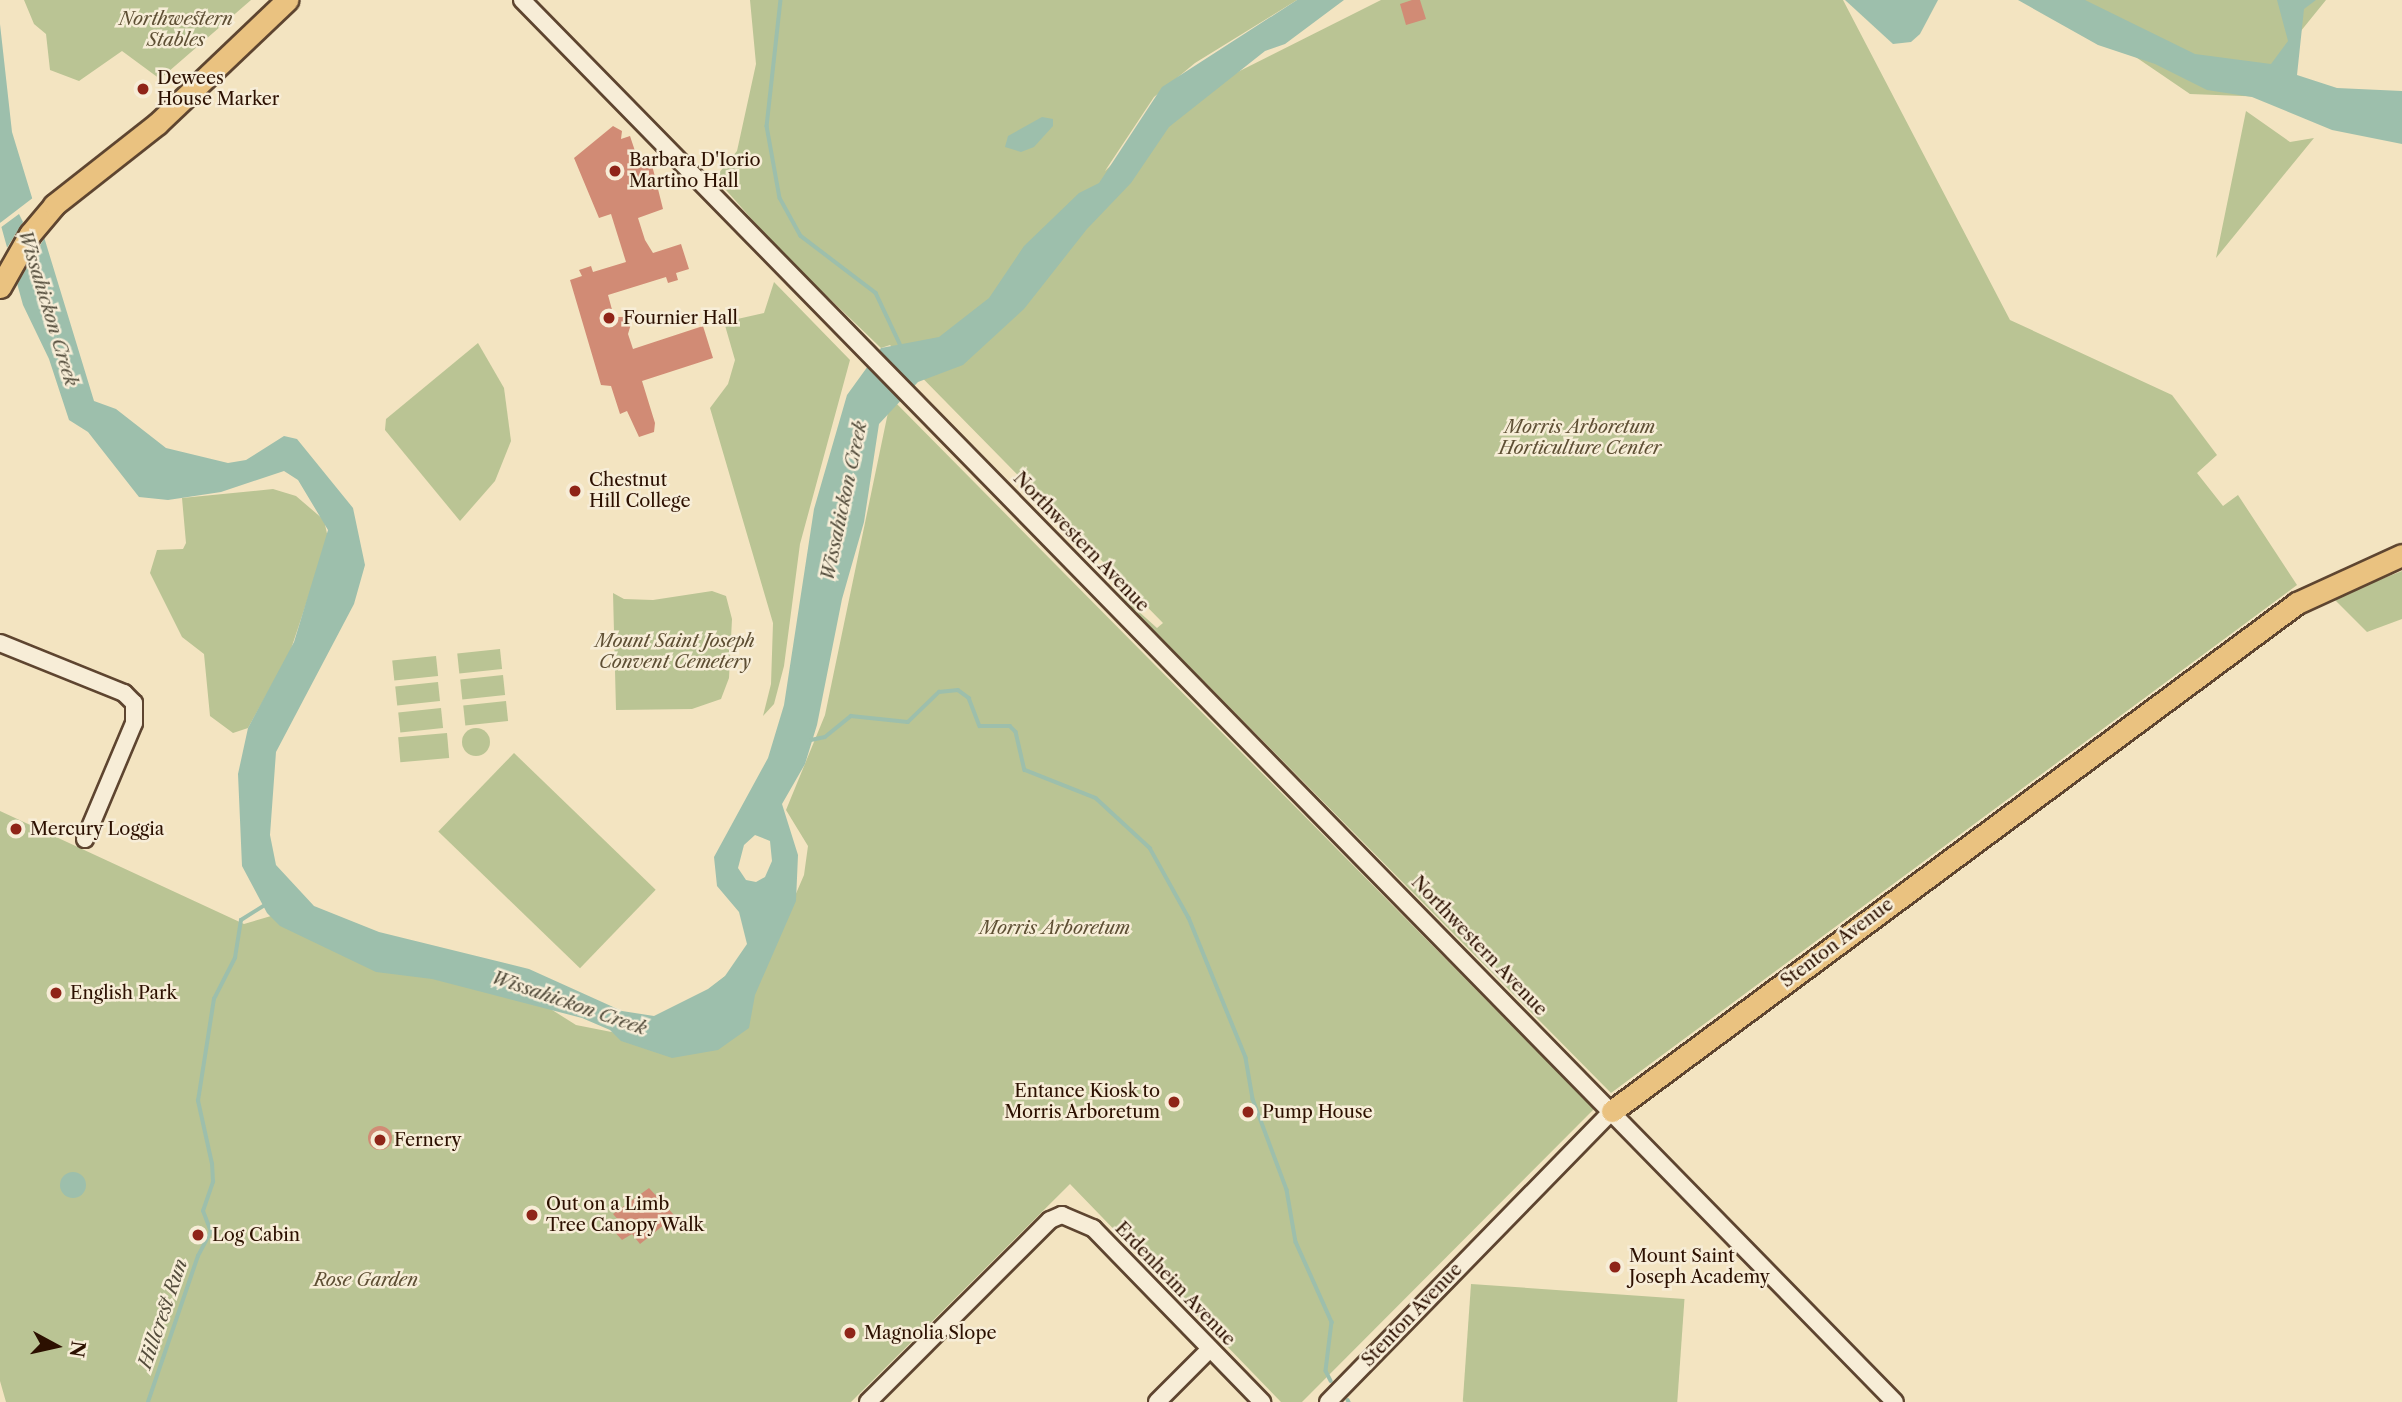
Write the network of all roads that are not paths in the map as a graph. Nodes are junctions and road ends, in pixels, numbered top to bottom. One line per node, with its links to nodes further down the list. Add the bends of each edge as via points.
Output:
1 (287, 0): 3 (main road, via 126,148 43,217)
2 (522, 0): 7 (street, Northwestern Avenue)
3 (0, 287)
4 (2402, 555): 7 (main road, Stenton Avenue, via 2297,603)
5 (0, 643): 6 (street, via 124,693 134,703 134,723)
6 (85, 839)
7 (1612, 1111): 12 (street, Stenton Avenue); 13 (street, Northwestern Avenue)
8 (1210, 1349): 9 (street, Erdenheim Avenue, via 1084,1221 1062,1214 1050,1220); 10 (street); 11 (street, Erdenheim Avenue)
9 (868, 1402)
10 (1157, 1402)
11 (1262, 1402)
12 (1328, 1402)
13 (1895, 1402)

